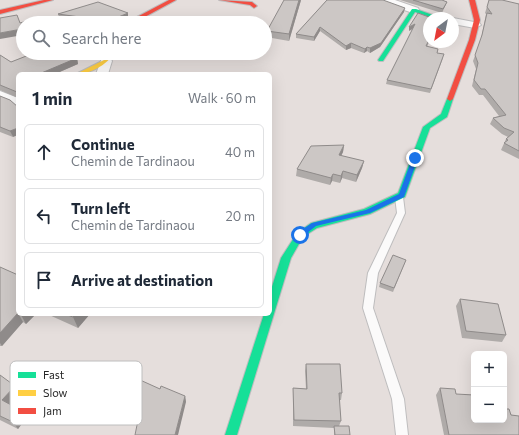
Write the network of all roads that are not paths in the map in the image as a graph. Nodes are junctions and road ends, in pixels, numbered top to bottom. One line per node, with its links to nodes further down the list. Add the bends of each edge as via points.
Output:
1 (50, 0): 8 (street)
2 (173, 0): 10 (street)
3 (222, 0): 6 (street)
4 (385, 0): 7 (street)
5 (472, 0): 12 (street, via 476,13)
6 (254, 6)
7 (414, 10): 9 (street); 15 (street)
8 (0, 12)
9 (423, 13)
10 (142, 16)
11 (459, 22): 12 (street)
12 (475, 25): 20 (street, via 472,40 444,115 428,127 402,195)
13 (104, 60): 16 (street)
14 (108, 60): 17 (street)
15 (381, 60)
16 (83, 72)
17 (103, 72)
18 (0, 95): 19 (street)
19 (16, 102)
20 (399, 197): 21 (street, via 367,212 314,225 300,235 286,258); 24 (lane, via 401,213 373,273 368,308 398,399)
21 (272, 304)
22 (268, 316): 23 (street)
23 (231, 435)
24 (402, 435)

